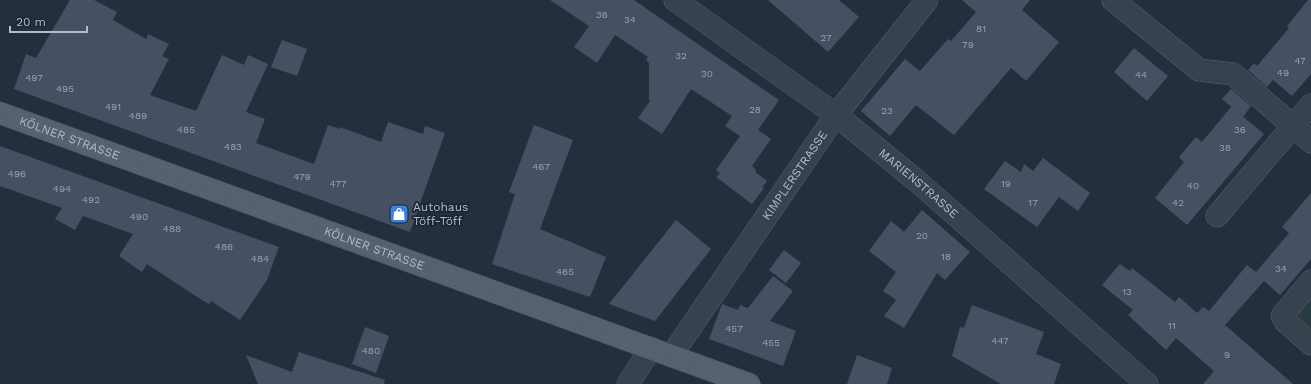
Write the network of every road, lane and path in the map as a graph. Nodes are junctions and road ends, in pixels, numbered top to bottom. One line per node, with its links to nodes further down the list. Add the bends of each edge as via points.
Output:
1 (675, 0): 6 (street, MARIENSTRASSE)
2 (927, 0): 6 (street, KIMPLERSTRASSE)
3 (1113, 0): 7 (street, via 1199,70 1233,74)
4 (1311, 105): 7 (street)
5 (0, 113): 12 (main road, KÖLNER STRASSE)
6 (836, 115): 13 (street, KIMPLERSTRASSE); 16 (street, MARIENSTRASSE, via 922,186)
7 (1293, 126): 8 (street); 9 (street)
8 (1311, 142)
9 (1217, 216)
10 (1311, 280): 11 (street, via 1282,316)
11 (1311, 344)
12 (651, 348): 13 (main road, KÖLNER STRASSE); 14 (street)
13 (671, 356): 15 (main road, KÖLNER STRASSE)
14 (628, 384)
15 (749, 384)
16 (1147, 384)

